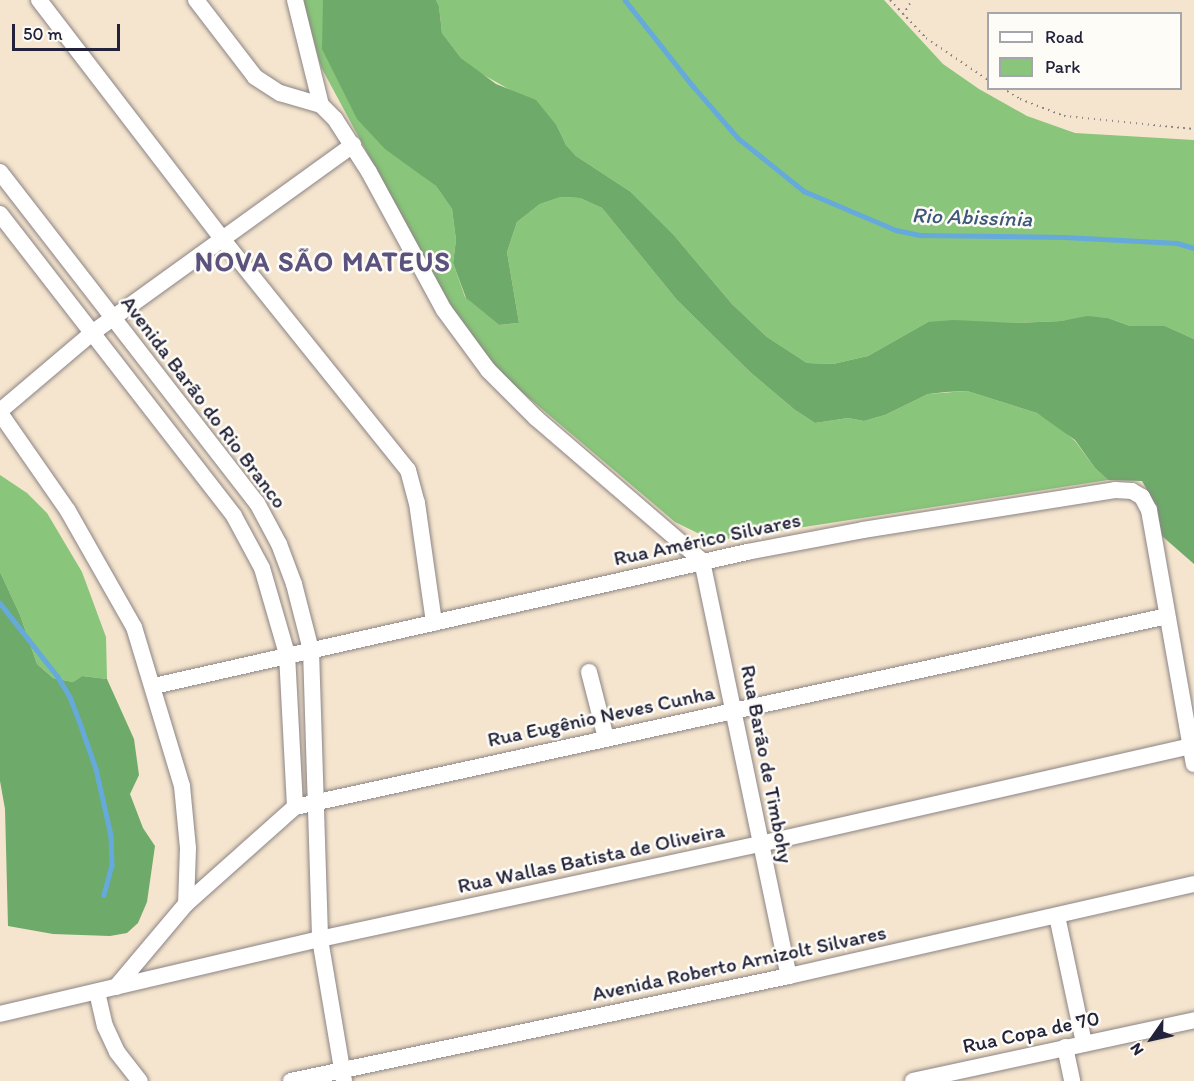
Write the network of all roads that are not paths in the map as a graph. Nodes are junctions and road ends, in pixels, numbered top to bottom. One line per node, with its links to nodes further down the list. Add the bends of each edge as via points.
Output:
1 (39, 0): 8 (street)
2 (196, 0): 4 (street, via 255,76 280,93)
3 (295, 0): 4 (street)
4 (321, 105): 5 (street)
5 (353, 145): 8 (street); 14 (street, via 444,310 488,370 536,418)
6 (0, 172): 9 (street, Avenida Barão do Rio Branco)
7 (0, 214): 10 (street)
8 (223, 240): 9 (street); 16 (street, via 408,470 417,503)
9 (114, 318): 10 (street); 12 (street, Avenida Barão do Rio Branco)
10 (92, 333): 11 (street); 13 (street)
11 (0, 412): 20 (street, via 68,511 106,576 134,627)
12 (257, 503): 13 (street); 17 (street, Avenida Barão do Rio Branco, via 294,584)
13 (234, 516): 18 (street, via 262,568)
14 (702, 561): 15 (street, Rua Américo Silvares, via 862,530 1115,490 1132,491 1142,497 1149,510); 16 (street, Rua Américo Silvares); 21 (street, Rua Barão de Timbohy)
15 (1167, 616): 21 (street, Rua Eugênio Neves Cunha); 23 (street)
16 (434, 623): 17 (street, Rua Américo Silvares)
17 (311, 650): 18 (street, Rua Américo Silvares); 25 (street, Avenida Barão do Rio Branco)
18 (287, 654): 20 (street, Rua Américo Silvares); 26 (street)
19 (589, 672): 22 (street)
20 (153, 686): 29 (street, via 182,786 188,848)
21 (734, 710): 22 (street, Rua Eugênio Neves Cunha); 27 (street, Rua Barão de Timbohy)
22 (606, 738): 25 (street, Rua Eugênio Neves Cunha)
23 (1191, 746): 24 (street); 27 (street, Rua Wallas Batista de Oliveira)
24 (1194, 764)
25 (316, 801): 26 (street, Rua Eugênio Neves Cunha); 31 (street, Avenida Barão do Rio Branco)
26 (295, 807): 29 (street, Rua Eugênio Neves Cunha)
27 (760, 844): 31 (street, Rua Wallas Batista de Oliveira); 32 (street, Rua Barão de Timbohy)
28 (1194, 884): 30 (street, Avenida Roberto Arnizolt Silvares)
29 (186, 904): 33 (street, Rua Eugênio Neves Cunha)
30 (1057, 916): 32 (street, Avenida Roberto Arnizolt Silvares); 37 (street)
31 (320, 939): 33 (street, Rua Wallas Batista de Oliveira); 39 (street, Avenida Barão do Rio Branco)
32 (789, 976): 39 (street, Avenida Roberto Arnizolt Silvares)
33 (116, 987): 34 (street, Rua Wallas Batista de Oliveira)
34 (97, 992): 35 (street, Rua Wallas Batista de Oliveira); 40 (street, via 105,1026 117,1052)
35 (0, 1014)
36 (1194, 1020): 37 (street, Rua Copa de 70)
37 (1084, 1042): 38 (street, Rua Copa de 70)
38 (1065, 1047): 42 (street, Rua Copa de 70); 43 (street)
39 (343, 1076): 41 (street, Avenida Roberto Arnizolt Silvares)
40 (140, 1081)
41 (291, 1081)
42 (913, 1081)
43 (1072, 1081)

